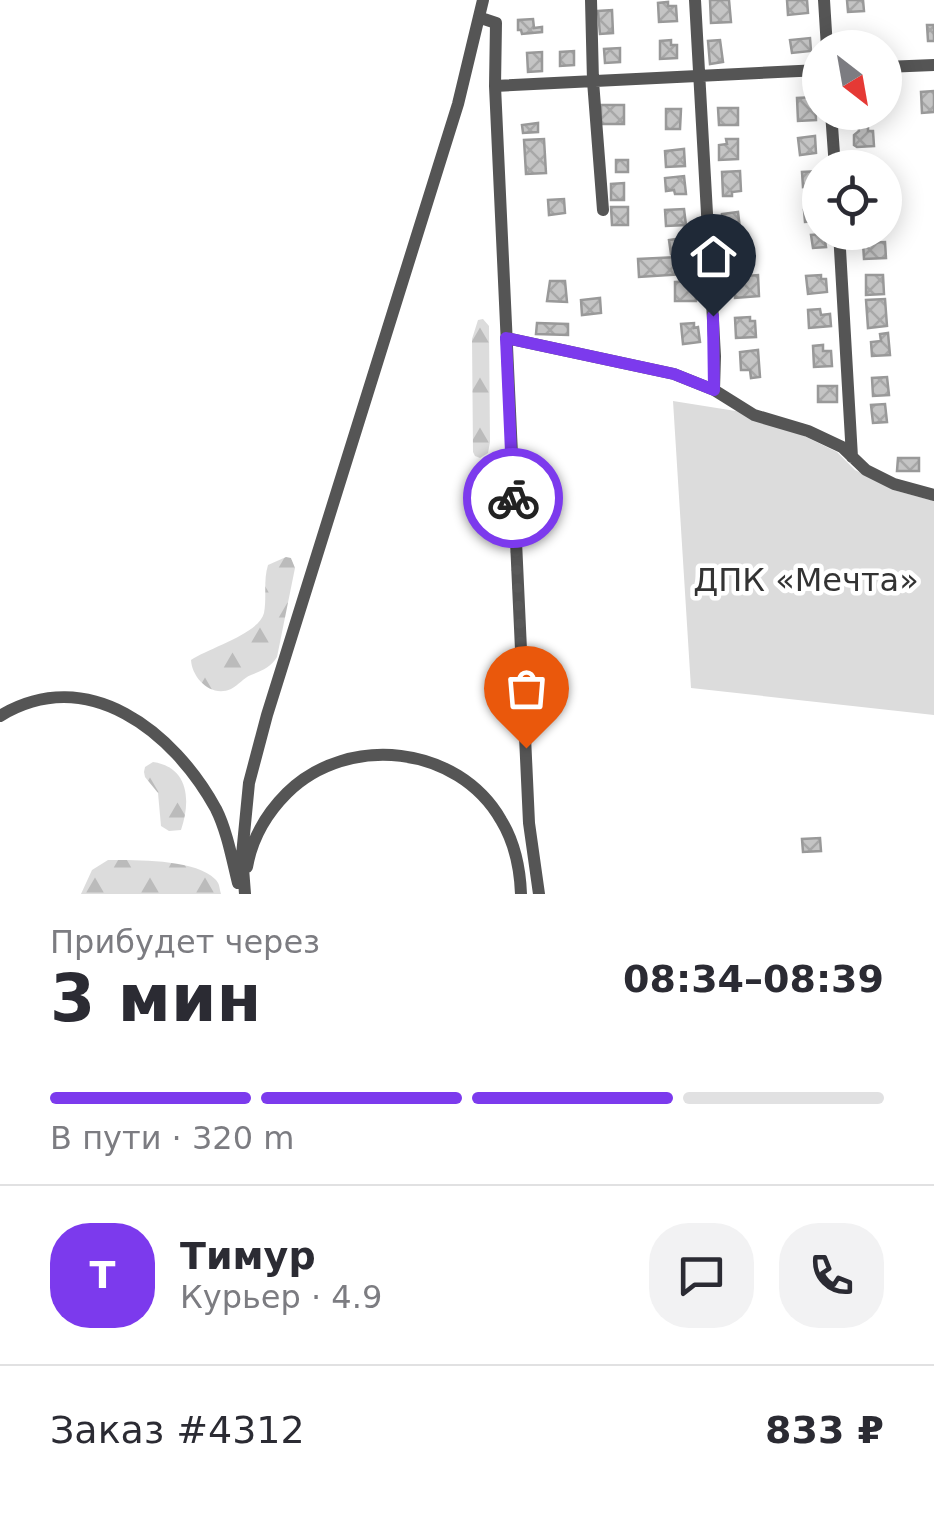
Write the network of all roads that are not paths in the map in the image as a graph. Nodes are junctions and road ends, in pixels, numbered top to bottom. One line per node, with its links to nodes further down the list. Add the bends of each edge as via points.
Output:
1 (484, 0): 5 (street)
2 (591, 0): 11 (street)
3 (694, 0): 10 (street)
4 (824, 0): 6 (street)
5 (481, 18): 12 (street, via 496,23); 20 (street, via 267,715 249,783)
6 (826, 30)
7 (934, 65): 8 (street)
8 (902, 66)
9 (802, 71): 10 (street)
10 (700, 78): 11 (street); 16 (street)
11 (593, 81): 12 (street); 13 (street)
12 (495, 86): 15 (street)
13 (602, 210)
14 (840, 250): 17 (street)
15 (506, 338): 16 (street, via 674,374); 22 (street, via 529,823)
16 (714, 390): 17 (street, via 754,415 808,431)
17 (852, 457): 18 (street, via 894,484)
18 (934, 494)
19 (0, 716): 20 (street, via 65,698 119,709 151,728 200,782 218,814)
20 (243, 894): 21 (street, via 249,856 276,805 321,769 376,754 434,763 482,795 513,844)
21 (521, 894)
22 (539, 894)

